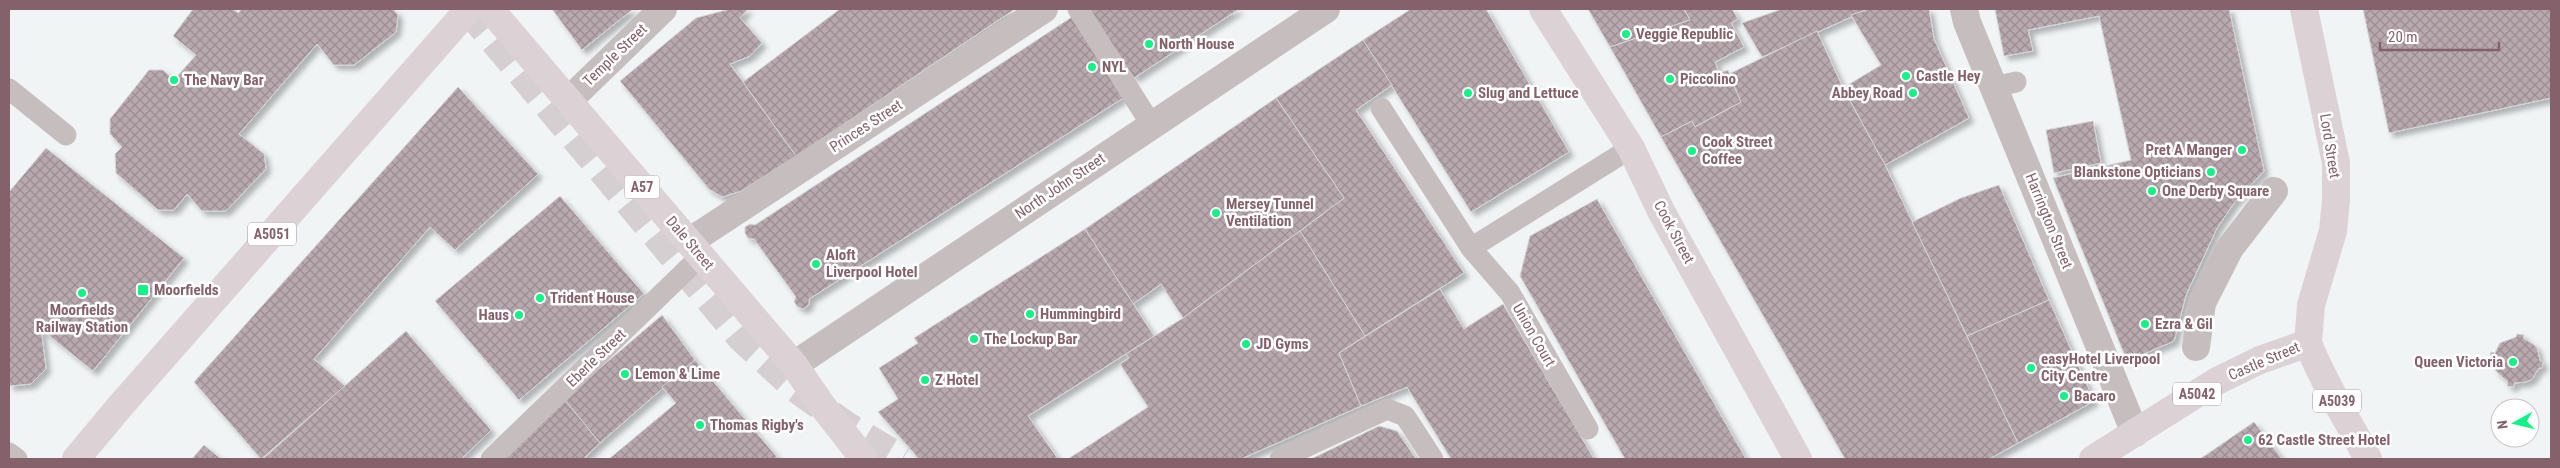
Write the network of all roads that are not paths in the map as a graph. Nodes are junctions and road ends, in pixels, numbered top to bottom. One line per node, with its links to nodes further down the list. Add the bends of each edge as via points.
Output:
1 (469, 9): 26 (main road, A5051)
2 (490, 9): 11 (main road, Dale Street / A57)
3 (663, 9): 11 (street, Temple Street)
4 (1044, 9): 18 (street, Princes Street)
5 (1078, 9): 13 (lane)
6 (1326, 9): 13 (street, North John Street)
7 (1543, 9): 15 (main road, Cook Street)
8 (1964, 9): 23 (street, Harrington Street, via 1967,22 2005,84)
9 (2304, 9): 19 (main road, Lord Street, via 2336,163 2333,231 2311,305)
10 (9, 89): 14 (lane)
11 (568, 100): 18 (main road, Dale Street / A57)
12 (1381, 108): 17 (lane, Union Court)
13 (1151, 124): 21 (street, North John Street)
14 (66, 135)
15 (1631, 148): 17 (lane); 31 (main road, Cook Street)
16 (2274, 191): 20 (street, via 2230,248 2202,303)
17 (1471, 248): 22 (lane, Union Court, via 1510,293)
18 (695, 249): 21 (main road, Dale Street / A57); 27 (lane, Eberle Street)
19 (2308, 342): 23 (main road, Castle Street / A5042, via 2216,381); 33 (main road, A5039, via 2320,375)
20 (2196, 347)
21 (794, 365): 28 (main road, Dale Street / A57)
22 (1588, 429)
23 (2135, 433): 32 (main road, Castle Street / A5042)
24 (9, 453): 25 (lane)
25 (17, 459)
26 (76, 459)
27 (491, 459)
28 (864, 459)
29 (1280, 459): 30 (lane, via 1387,410 1405,416)
30 (1433, 459)
31 (1798, 459)
32 (2093, 459)
33 (2368, 459)

